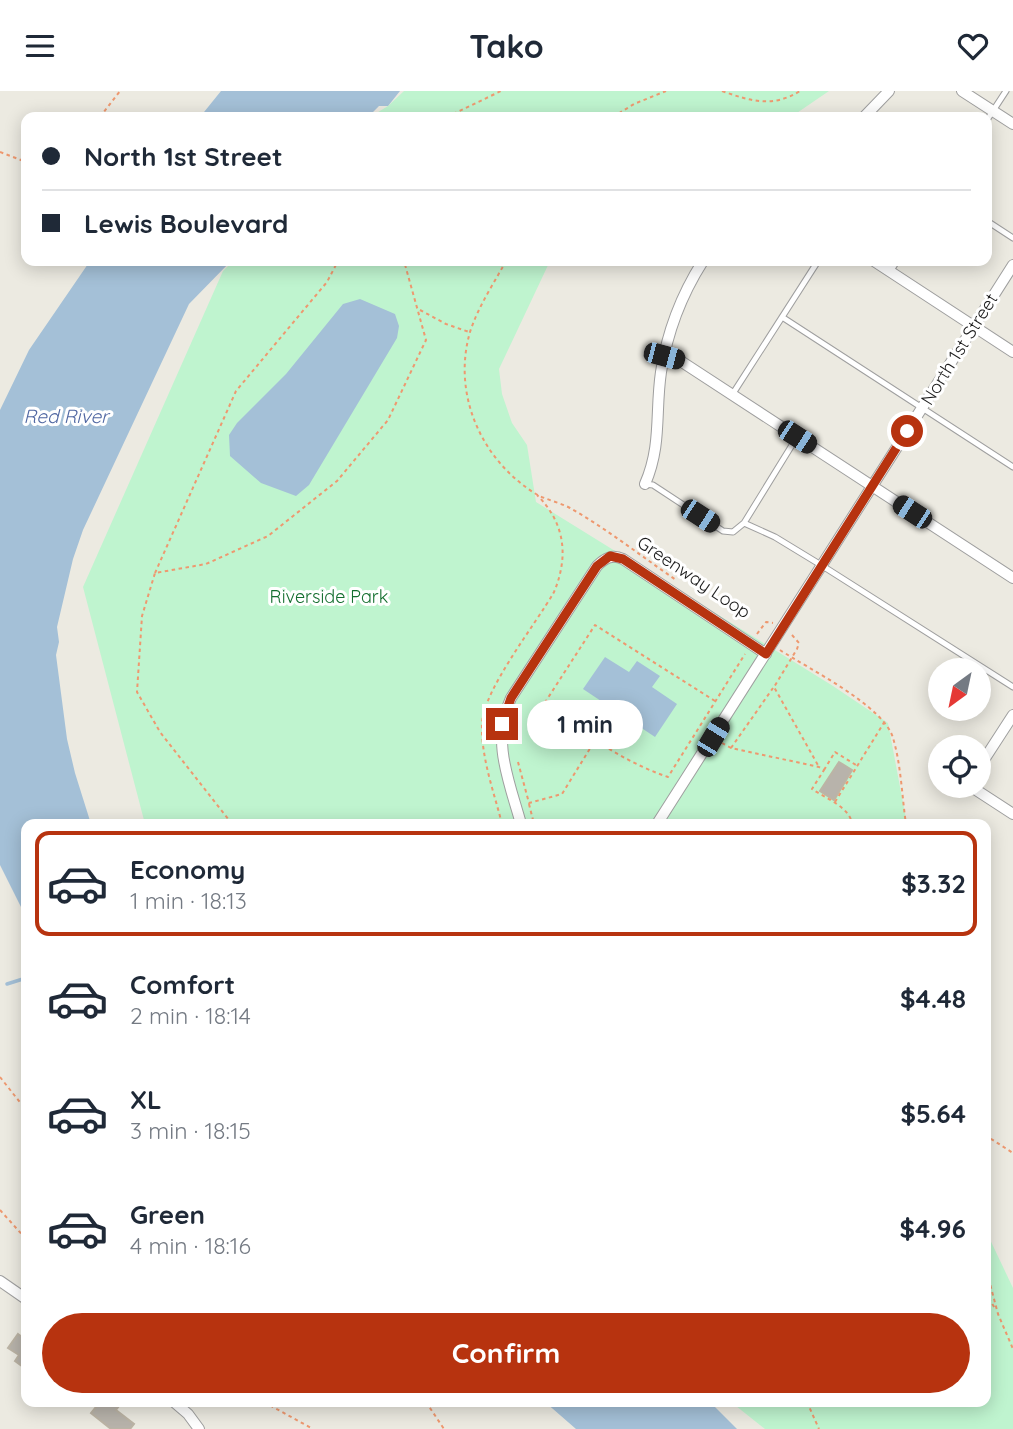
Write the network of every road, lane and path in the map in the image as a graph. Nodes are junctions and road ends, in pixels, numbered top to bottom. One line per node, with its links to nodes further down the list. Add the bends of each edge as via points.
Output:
1 (120, 91): 9 (path)
2 (501, 91): 10 (path)
3 (666, 91): 11 (path)
4 (722, 91): 5 (path, via 756,102 783,100)
5 (800, 91)
6 (889, 91): 12 (street)
7 (962, 91): 13 (street)
8 (1006, 91): 14 (lane)
9 (104, 112)
10 (457, 112)
11 (621, 112)
12 (869, 112)
13 (986, 112)
14 (992, 112)
15 (992, 116): 16 (street)
16 (1013, 124)
17 (0, 152): 18 (path)
18 (21, 160)
19 (992, 224): 20 (lane)
20 (1013, 238)
21 (1013, 265): 32 (street, North 1st Street)
22 (335, 266): 45 (path, via 236,391)
23 (406, 266): 30 (path)
24 (503, 266): 33 (path, Greenway Loop)
25 (700, 266): 35 (street, via 676,314)
26 (815, 266): 31 (lane)
27 (881, 266): 29 (street)
28 (894, 266): 29 (lane)
29 (890, 272): 32 (street)
30 (419, 310): 33 (path); 45 (path, via 426,340 388,420 337,481 268,536 206,564)
31 (782, 317): 36 (lane); 37 (lane)
32 (974, 326): 34 (street); 37 (street, North 1st Street)
33 (470, 332): 42 (path, Greenway Loop, via 465,386 476,427 491,453)
34 (1013, 352)
35 (664, 356): 36 (street, via 679,360); 40 (street, via 654,464)
36 (732, 395): 38 (street)
37 (921, 409): 39 (lane); 41 (street, North 1st Street)
38 (797, 437): 41 (street); 43 (lane)
39 (1013, 467)
40 (645, 484): 43 (lane, via 723,531 733,532)
41 (872, 486): 44 (street, North 1st Street); 46 (street)
42 (536, 494): 47 (path, Greenway Loop, via 570,508); 70 (path, Greenway Loop, via 553,517 564,547 563,560 554,592 485,704 483,741)
43 (744, 523): 44 (lane)
44 (821, 565): 48 (street, North 1st Street); 53 (lane)
45 (155, 573): 69 (path, via 142,616 137,692 160,732)
46 (1013, 577)
47 (680, 582)
48 (782, 628): 49 (path, via 770,621); 50 (street, North 1st Street); 51 (path, via 799,643)
49 (754, 639): 50 (street); 50 (path, Greenway Loop); 54 (path); 71 (street, via 623,559 610,556 597,566 505,712 501,740)
50 (769, 649): 51 (path, Greenway Loop); 57 (street, North 1st Street)
51 (791, 658): 52 (path); 56 (path, Greenway Loop)
52 (774, 687): 59 (path); 63 (path)
53 (1013, 687)
54 (715, 701): 58 (path, via 668,777); 58 (path, via 595,625 544,704)
55 (1013, 715): 60 (street)
56 (885, 721): 62 (path); 75 (path, via 893,738)
57 (713, 737): 59 (path); 73 (street, North 1st Street)
58 (594, 741): 66 (path, via 562,795)
59 (731, 748): 63 (path)
60 (991, 749)
61 (518, 762): 66 (path)
62 (857, 766): 64 (path, via 835,752); 67 (path)
63 (819, 767): 64 (path)
64 (824, 770): 67 (path, via 812,789)
65 (988, 798): 68 (street)
66 (529, 803): 72 (path)
67 (834, 803): 74 (path)
68 (1013, 814)
69 (228, 819)
70 (501, 819)
71 (520, 819)
72 (533, 819)
73 (660, 819)
74 (851, 819)
75 (905, 819)
76 (0, 1077): 77 (path)
77 (21, 1104)
78 (991, 1139): 79 (path)
79 (1013, 1153)
80 (0, 1210): 81 (path)
81 (21, 1233)
82 (0, 1281): 84 (street)
83 (991, 1288): 86 (path)
84 (21, 1296)
85 (991, 1302): 86 (path)
86 (998, 1314): 87 (path)
87 (1013, 1349)
88 (180, 1407): 92 (street)
89 (273, 1407): 93 (path)
90 (429, 1407): 94 (path)
91 (809, 1407): 95 (path)
92 (200, 1429)
93 (313, 1429)
94 (444, 1429)
95 (819, 1429)

